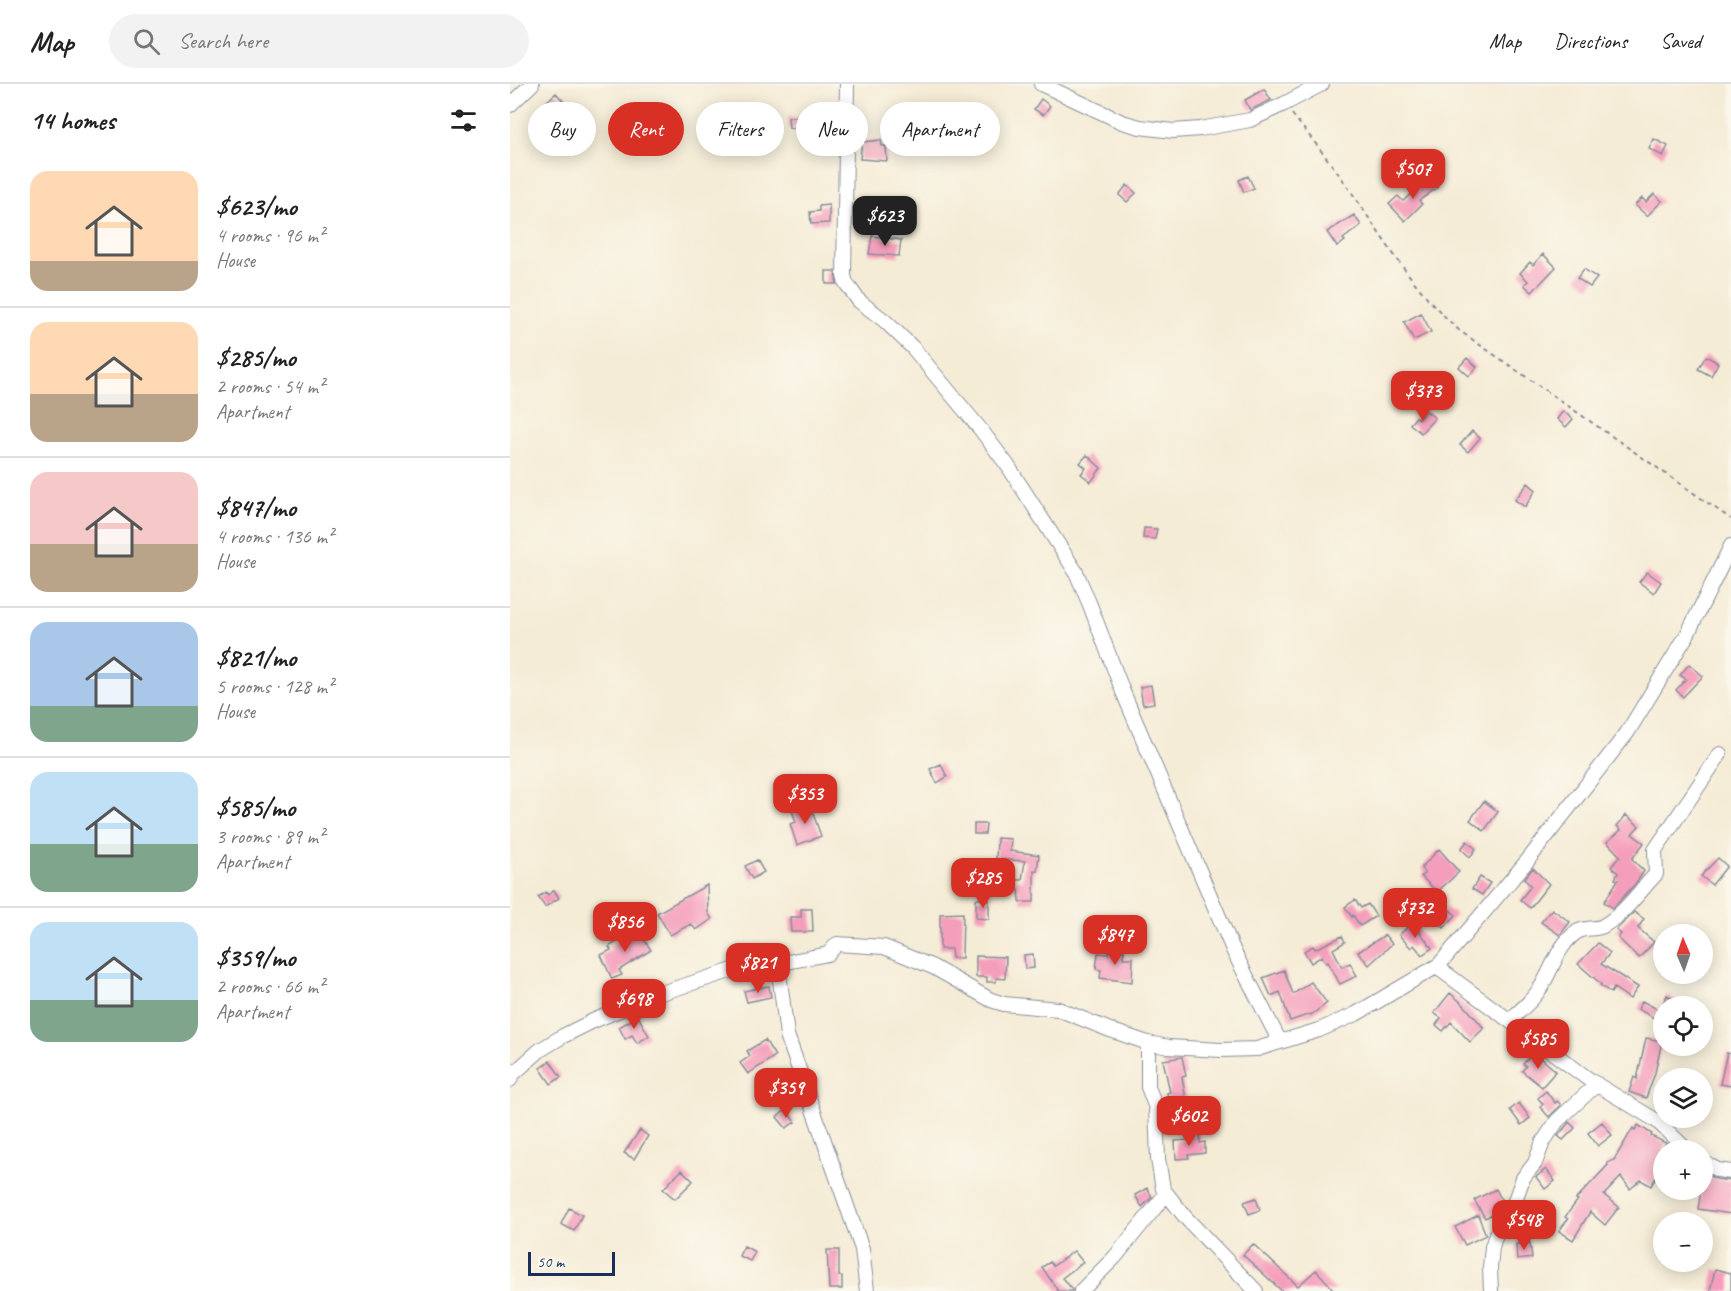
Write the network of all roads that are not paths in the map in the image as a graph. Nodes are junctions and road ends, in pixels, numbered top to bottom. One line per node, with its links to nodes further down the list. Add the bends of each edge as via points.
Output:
1 (532, 84): 5 (street)
2 (847, 84): 11 (street, via 846,283 860,301 913,348 966,412 1008,466 1076,573 1234,951)
3 (1041, 84): 4 (street, via 1122,122 1160,130 1200,129 1250,120)
4 (1322, 84)
5 (510, 105)
6 (1731, 546): 9 (street, via 1682,644 1627,733 1528,860)
7 (1720, 754): 10 (street, via 1655,850 1656,874 1626,910 1601,927 1578,931 1566,943 1539,991)
8 (778, 966): 12 (street, via 828,954 837,944 884,946 990,1000 1058,1009); 13 (street, via 733,970 658,994 563,1036); 19 (street, via 787,1035 862,1249)
9 (1438, 966): 10 (street); 11 (street, via 1356,1014)
10 (1510, 1020): 14 (street)
11 (1280, 1042): 12 (street, via 1257,1049 1221,1050)
12 (1148, 1043): 18 (street, via 1148,1087 1156,1108 1160,1172)
13 (511, 1075)
14 (1597, 1084): 15 (street, via 1658,1121); 22 (street, via 1557,1121 1523,1178 1492,1247)
15 (1676, 1140)
16 (1713, 1168): 17 (street)
17 (1731, 1172)
18 (1166, 1194): 20 (street); 21 (street)
19 (867, 1291)
20 (1081, 1291)
21 (1256, 1291)
22 (1491, 1291)

